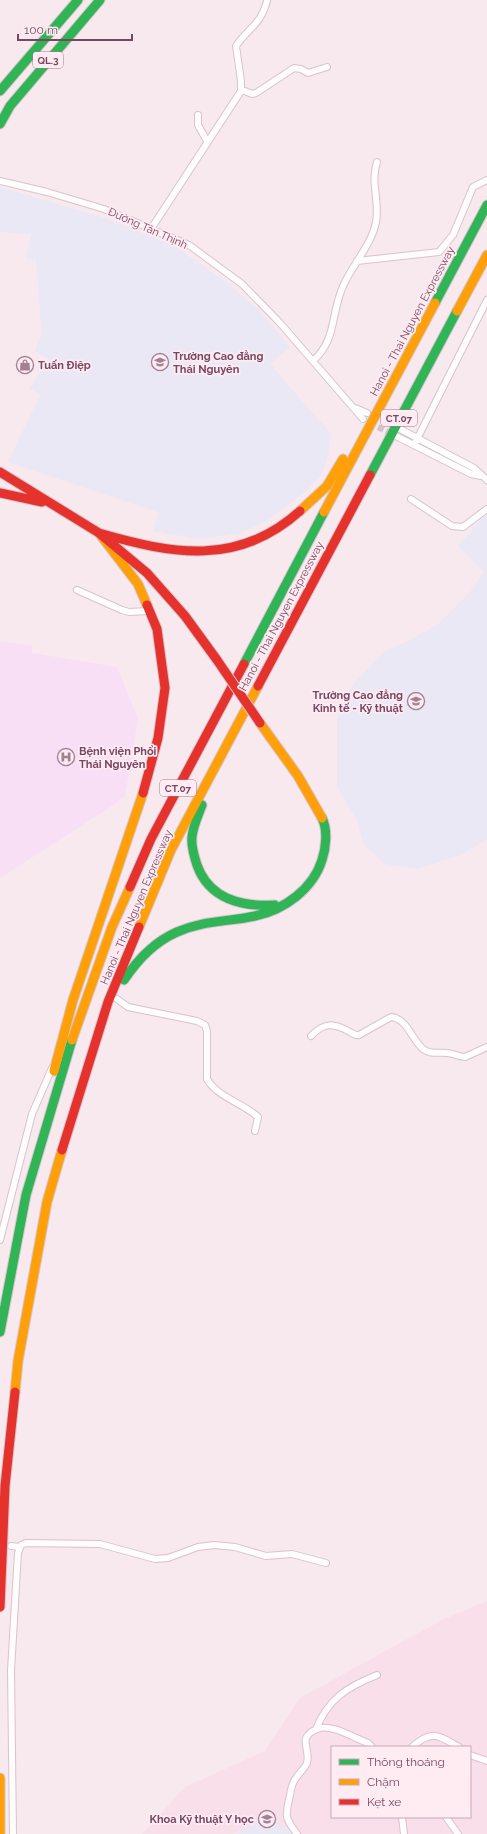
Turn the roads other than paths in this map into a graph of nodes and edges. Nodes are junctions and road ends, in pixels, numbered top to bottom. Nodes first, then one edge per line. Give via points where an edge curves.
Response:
1 (78, 0) edge
2 (100, 0) edge
3 (267, 1) dead end
4 (327, 67) dead end
5 (22, 68) junction
6 (33, 77) junction
7 (0, 91) edge
8 (241, 91) junction
9 (198, 115) dead end
10 (0, 124) edge
11 (207, 141) junction
12 (377, 162) dead end
13 (0, 180) edge
14 (487, 180) edge
15 (487, 205) edge
16 (151, 229) junction
17 (487, 255) edge
18 (357, 261) junction
19 (447, 280) junction
20 (487, 300) edge
21 (313, 361) junction
22 (353, 408) junction
23 (367, 413) tunnel mouth
24 (363, 419) tunnel mouth
25 (400, 429) tunnel mouth
26 (396, 436) tunnel mouth
27 (418, 437) junction
28 (414, 445) junction
29 (0, 474) edge
30 (481, 476) junction
31 (487, 480) edge
32 (3, 493) edge
33 (411, 499) dead end
34 (49, 504) junction
35 (487, 509) edge
36 (98, 533) junction
37 (313, 581) junction
38 (77, 590) dead end
39 (149, 611) junction
40 (288, 903) junction
41 (117, 999) junction
42 (311, 1036) dead end
43 (61, 1047) junction
44 (487, 1047) edge
45 (77, 1100) junction
46 (255, 1131) dead end
47 (26, 1195) junction
48 (0, 1240) edge
49 (0, 1332) edge
50 (11, 1546) dead end
51 (20, 1547) junction
52 (326, 1563) dead end
53 (0, 1607) edge
54 (376, 1675) dead end
55 (316, 1729) junction
56 (371, 1746) edge
57 (413, 1746) edge
58 (457, 1746) edge
59 (471, 1755) edge
60 (487, 1761) edge
61 (0, 1778) edge
62 (402, 1818) edge
63 (447, 1818) edge
64 (0, 1834) edge
65 (13, 1834) edge
66 (297, 1834) edge
67 (404, 1834) edge
68 (458, 1834) edge

1 - 5 highway, QL.3
2 - 6 highway, QL.3
3 - 8 street via 259,22 236,46
4 - 8 street via 308,73 294,68 256,93
5 - 6 highway
5 - 7 highway, QL.3
6 - 10 highway, QL.3 via 10,106
8 - 11 street
9 - 11 street via 198,125
11 - 16 street
12 - 18 street via 373,183 376,223
13 - 16 street, Đường Tân Thịnh via 104,209
14 - 18 street via 473,188 454,235 439,252
15 - 19 highway, Hanoi - Thai Nguyen Expressway / CT.07
16 - 21 street, Đường Tân Thịnh via 189,245 242,284
17 - 37 highway, Hanoi - Thai Nguyen Expressway / CT.07
18 - 21 street via 338,298 326,347
19 - 36 highway via 394,366 327,486 278,529 266,536 233,547 205,552 184,552 140,545
19 - 47 highway, Hanoi - Thai Nguyen Expressway / CT.07 via 151,839 112,927 85,1000
20 - 27 street
21 - 22 street, Đường Tân Thịnh
22 - 23 street, Đường Tân Thịnh
22 - 24 street, Đường Tân Thịnh
25 - 27 street
26 - 28 street
27 - 28 street
27 - 30 street via 474,468
28 - 30 street via 471,474
29 - 34 highway via 12,479
30 - 31 street
32 - 34 highway
33 - 35 street via 452,526 464,527
34 - 36 highway
36 - 39 highway via 138,584
36 - 40 highway, bridge via 147,573 185,616 312,797 324,822 325,848 318,873 304,890
37 - 40 highway via 269,677 205,799 196,820 192,840 195,860 204,879 216,893 231,902 247,906
37 - 45 highway, Hanoi - Thai Nguyen Expressway / CT.07 via 170,850 108,1002
38 - 39 street via 122,610
39 - 43 highway via 157,629 165,688 158,738
40 - 41 highway via 265,914 206,921 179,929 150,948 132,967
41 - 45 highway via 95,1064
41 - 46 street via 128,1007 205,1025 207,1079 215,1089 258,1117
42 - 44 street via 326,1025 339,1027 356,1036 391,1017 398,1019 421,1047 431,1052 465,1057
43 - 47 highway
43 - 48 street via 32,1114
45 - 53 highway, Hanoi - Thai Nguyen Expressway / CT.07 via 47,1202 18,1361 5,1486
47 - 49 highway, Hanoi - Thai Nguyen Expressway / CT.07
50 - 51 street
51 - 52 street via 26,1543 100,1544 155,1559 168,1558 198,1547 214,1545 235,1547 266,1556 292,1554
51 - 65 street via 12,1663
54 - 55 street via 346,1691 332,1702 322,1713
55 - 56 street via 334,1728
55 - 66 street via 305,1738 306,1763 292,1786 286,1810 287,1819
57 - 58 street via 430,1735 436,1735
59 - 60 street
61 - 64 highway
62 - 67 street
63 - 68 street

